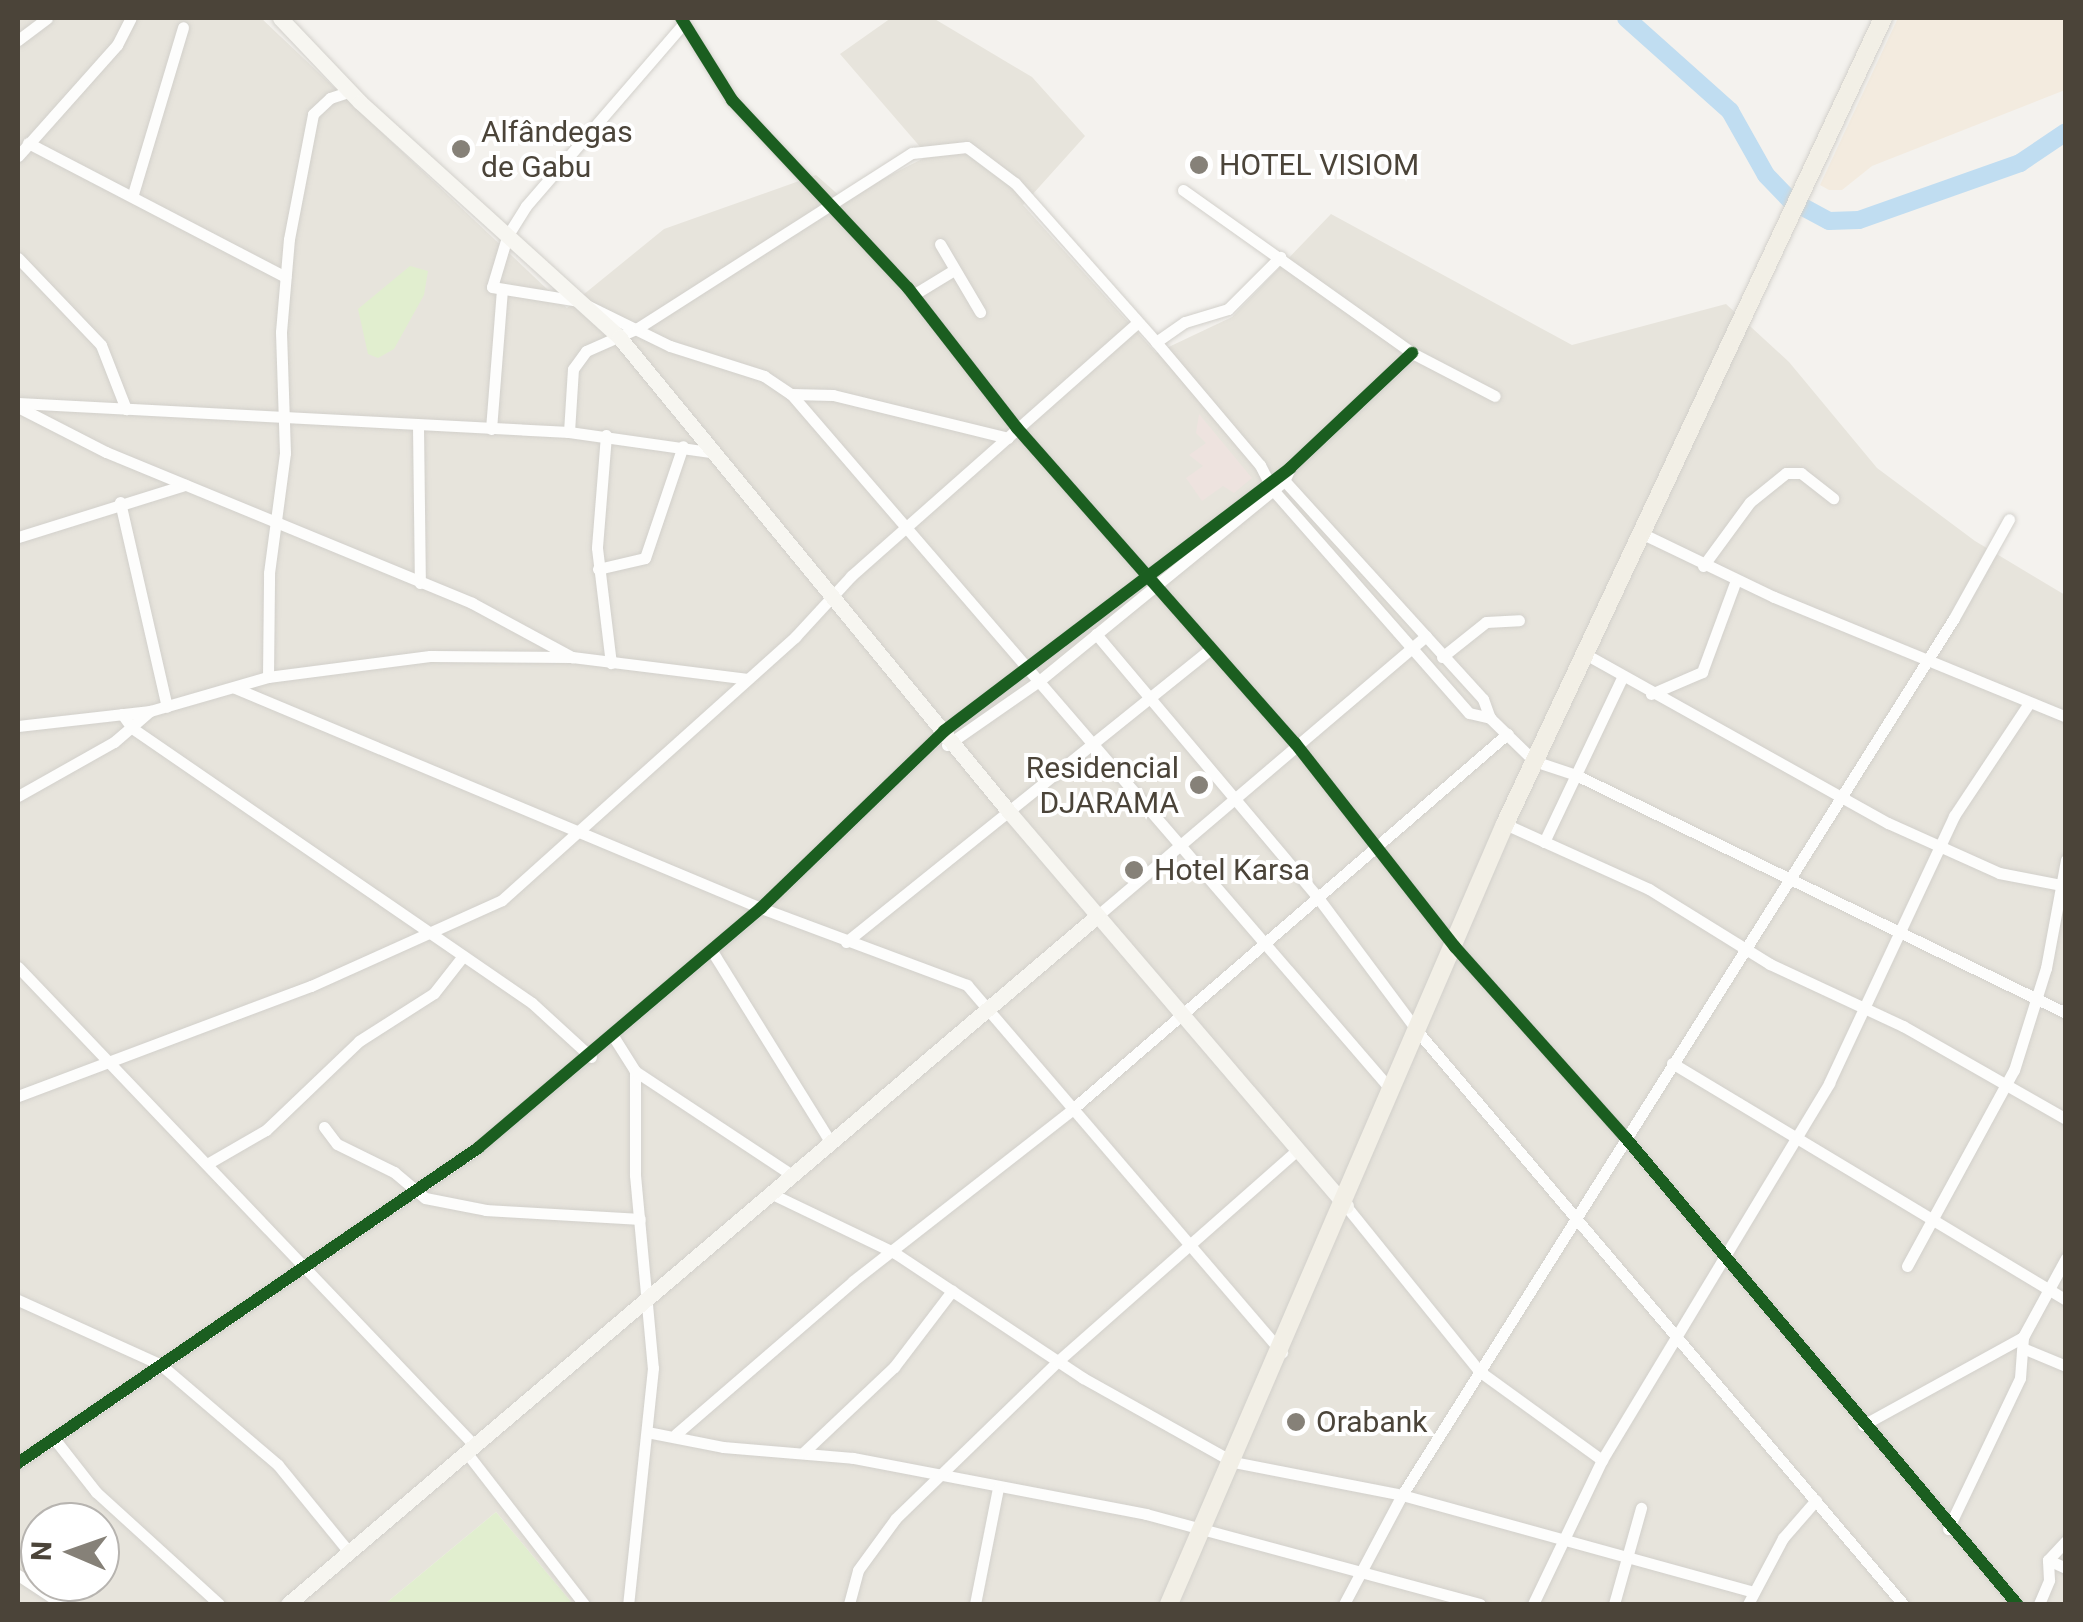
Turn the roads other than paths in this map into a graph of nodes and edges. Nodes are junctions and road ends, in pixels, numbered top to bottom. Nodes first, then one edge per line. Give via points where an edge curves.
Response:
1 (46, 18) edge
2 (130, 18) edge
3 (280, 18) edge
4 (1883, 18) edge
5 (683, 20) edge
6 (183, 26) dead end
7 (18, 40) edge
8 (349, 92) junction
9 (28, 143) junction
10 (18, 156) edge
11 (1183, 190) dead end
12 (133, 194) junction
13 (829, 202) junction
14 (507, 237) junction
15 (940, 244) dead end
16 (1280, 257) junction
17 (18, 258) edge
18 (954, 270) junction
19 (284, 278) junction
20 (502, 289) junction
21 (913, 295) junction
22 (578, 302) junction
23 (980, 312) dead end
24 (1138, 322) junction
25 (638, 328) junction
26 (619, 337) junction
27 (1156, 342) junction
28 (1412, 353) junction
29 (791, 394) junction
30 (1495, 396) dead end
31 (18, 405) edge
32 (126, 410) junction
33 (283, 418) junction
34 (418, 426) junction
35 (1017, 428) junction
36 (490, 429) junction
37 (569, 432) junction
38 (606, 435) junction
39 (1008, 438) junction
40 (683, 446) junction
41 (717, 453) junction
42 (1278, 478) junction
43 (188, 484) junction
44 (1833, 498) dead end
45 (120, 502) junction
46 (275, 518) junction
47 (2009, 518) dead end
48 (909, 526) junction
49 (1643, 534) junction
50 (18, 537) edge
51 (1703, 566) junction
52 (598, 569) junction
53 (1146, 575) junction
54 (1736, 580) junction
55 (420, 583) junction
56 (1156, 586) junction
57 (834, 598) junction
58 (1519, 620) dead end
59 (1096, 634) junction
60 (1426, 636) junction
61 (1410, 648) junction
62 (1210, 649) junction
63 (1587, 655) junction
64 (572, 657) junction
65 (1442, 657) junction
66 (1926, 659) junction
67 (611, 663) junction
68 (1027, 670) junction
69 (268, 677) junction
70 (748, 678) junction
71 (1622, 678) junction
72 (1039, 681) junction
73 (235, 688) junction
74 (1651, 694) junction
75 (1146, 698) junction
76 (2029, 703) junction
77 (167, 707) junction
78 (150, 711) junction
79 (122, 714) junction
80 (2066, 717) edge
81 (1490, 718) junction
82 (18, 726) edge
83 (132, 728) junction
84 (1507, 734) junction
85 (949, 737) junction
86 (1090, 739) junction
87 (1295, 743) junction
88 (1534, 761) junction
89 (1576, 776) junction
90 (18, 796) edge
91 (1840, 796) junction
92 (1229, 798) junction
93 (1010, 813) junction
94 (1505, 824) junction
95 (578, 829) junction
96 (1544, 842) junction
97 (1178, 844) junction
98 (1940, 845) junction
99 (1382, 846) junction
100 (2066, 860) edge
101 (1787, 880) junction
102 (2063, 885) edge
103 (1319, 899) junction
104 (761, 908) junction
105 (1097, 916) junction
106 (429, 932) junction
107 (1899, 934) junction
108 (846, 942) junction
109 (1263, 945) junction
110 (1454, 946) junction
111 (712, 951) junction
112 (1746, 951) junction
113 (463, 956) junction
114 (18, 967) edge
115 (2037, 1000) junction
116 (1868, 1010) junction
117 (988, 1012) junction
118 (2066, 1013) edge
119 (1180, 1014) junction
120 (1418, 1032) junction
121 (613, 1036) junction
122 (591, 1057) junction
123 (114, 1061) junction
124 (1672, 1063) junction
125 (635, 1071) junction
126 (2006, 1085) junction
127 (1392, 1091) junction
128 (18, 1096) edge
129 (1069, 1112) junction
130 (2066, 1118) edge
131 (324, 1127) dead end
132 (1625, 1137) junction
133 (1792, 1140) junction
134 (831, 1143) junction
135 (1296, 1152) junction
136 (207, 1164) junction
137 (792, 1175) junction
138 (417, 1192) junction
139 (770, 1194) junction
140 (1346, 1206) junction
141 (1577, 1217) junction
142 (640, 1220) junction
143 (1933, 1224) junction
144 (1188, 1248) junction
145 (895, 1253) junction
146 (1724, 1256) junction
147 (2066, 1258) edge
148 (1907, 1266) dead end
149 (306, 1268) junction
150 (952, 1291) junction
151 (2045, 1292) junction
152 (651, 1294) junction
153 (18, 1300) edge
154 (2066, 1300) edge
155 (1674, 1338) junction
156 (2024, 1343) junction
157 (1282, 1353) junction
158 (1058, 1361) junction
159 (161, 1366) junction
160 (2066, 1366) edge
161 (1479, 1371) junction
162 (1863, 1426) junction
163 (647, 1432) junction
164 (676, 1434) junction
165 (56, 1441) junction
166 (470, 1449) junction
167 (804, 1452) junction
168 (1602, 1460) junction
169 (1233, 1462) junction
170 (18, 1463) edge
171 (939, 1476) junction
172 (998, 1488) junction
173 (1402, 1495) junction
174 (1816, 1500) junction
175 (1641, 1508) dead end
176 (1203, 1528) junction
177 (1948, 1529) junction
178 (1564, 1540) junction
179 (2066, 1541) edge
180 (349, 1552) junction
181 (1626, 1556) junction
182 (2048, 1560) junction
183 (2066, 1568) edge
184 (1361, 1573) junction
185 (18, 1575) edge
186 (1751, 1598) edge
187 (62, 1604) edge
188 (219, 1604) edge
189 (288, 1604) edge
190 (584, 1604) edge
191 (628, 1604) edge
192 (849, 1604) edge
193 (974, 1604) edge
194 (1169, 1604) edge
195 (1344, 1604) edge
196 (1480, 1604) edge
197 (1534, 1604) edge
198 (1614, 1604) edge
199 (1903, 1604) edge
200 (2016, 1604) edge
201 (2039, 1604) edge

1 - 7 street
2 - 9 street via 117,45
3 - 8 main road
4 - 49 main road
5 - 13 street via 732,100
5 - 14 street
6 - 12 street
8 - 14 main road
8 - 19 street via 330,98 314,114
9 - 10 street
9 - 12 street
11 - 16 street
12 - 19 street
13 - 21 street
13 - 24 street via 912,153 967,146 1014,183
13 - 25 street
14 - 20 street via 492,288
14 - 22 main road
15 - 18 street
16 - 27 street via 1228,310 1185,322
16 - 28 street
17 - 32 street via 101,345
18 - 21 street
18 - 23 street
19 - 33 street
20 - 22 street
20 - 36 street
21 - 35 street
22 - 25 street
22 - 26 main road
24 - 27 street
24 - 35 street
25 - 26 street
25 - 29 street via 670,346 764,376
26 - 37 street via 578,360
26 - 41 main road
27 - 42 street
28 - 30 street
28 - 42 street
29 - 39 street via 833,394
29 - 48 street
31 - 32 street
31 - 43 street
32 - 33 street
33 - 34 street
33 - 46 street
34 - 36 street
34 - 55 street
35 - 39 street
35 - 53 street
36 - 37 street
37 - 38 street
38 - 40 street
38 - 52 street
39 - 48 street
40 - 41 street
40 - 52 street via 645,558
41 - 57 main road
42 - 53 street
42 - 56 street
42 - 60 street
42 - 61 street
43 - 45 street
43 - 46 street
44 - 51 street via 1801,473 1786,472 1750,502
45 - 50 street
45 - 77 street
46 - 55 street
46 - 69 street
47 - 66 street
48 - 57 street
48 - 68 street
49 - 51 street
49 - 63 main road
51 - 54 street
52 - 67 street
53 - 56 street
53 - 68 street
54 - 66 street
54 - 74 street via 1702,672
55 - 64 street via 502,617
56 - 59 street
56 - 62 street
57 - 70 street
57 - 85 main road
58 - 65 street via 1474,628
59 - 72 street
59 - 75 street
60 - 61 street
60 - 65 street
61 - 81 street via 1469,713
61 - 87 street
62 - 75 street
62 - 87 street
63 - 71 street
63 - 88 main road
64 - 67 street
64 - 69 street via 430,656
65 - 81 street via 1484,699
66 - 76 street
66 - 91 street
67 - 70 street
68 - 72 street
68 - 85 street
69 - 73 street
70 - 95 street
71 - 74 street
71 - 89 street
72 - 85 street
72 - 86 street
73 - 77 street
73 - 95 street
74 - 91 street
75 - 86 street
75 - 92 street
76 - 80 street
76 - 98 street
77 - 78 street
78 - 79 street
78 - 83 street
79 - 82 street
79 - 83 street
81 - 84 street
83 - 90 street
83 - 106 street
84 - 88 street
84 - 99 street
85 - 93 main road
85 - 104 street
86 - 93 street
86 - 97 street
87 - 92 street
87 - 99 street
88 - 89 street
88 - 94 main road
89 - 96 street
89 - 101 street
91 - 98 street
91 - 101 street
92 - 97 street
92 - 103 street
93 - 105 main road
93 - 108 street
94 - 96 street
94 - 110 main road
95 - 104 street
95 - 106 street via 502,900
96 - 112 street via 1649,889
97 - 105 street
97 - 109 street
98 - 102 street via 1999,873
98 - 107 street
99 - 103 street
99 - 110 street
100 - 102 street
101 - 107 street
101 - 112 street
102 - 115 street
103 - 109 street
103 - 120 street
104 - 108 street
104 - 111 street
105 - 117 main road
105 - 119 main road
106 - 113 street
106 - 123 street
107 - 115 street
107 - 116 street
108 - 117 street via 953,976
109 - 119 street
109 - 127 street
110 - 120 main road
110 - 132 street
111 - 121 street
111 - 134 street
112 - 116 street
112 - 124 street
113 - 122 street via 548,1014
113 - 136 street via 434,993 368,1033 266,1130
114 - 123 street
115 - 118 street
115 - 126 street
116 - 126 street
116 - 133 street
117 - 129 street
117 - 134 main road
119 - 129 street
119 - 135 main road
120 - 127 main road
120 - 141 street
121 - 122 street
121 - 125 street
122 - 138 street
123 - 128 street
123 - 136 street
124 - 132 street
124 - 133 street
125 - 137 street
125 - 142 street
126 - 130 street
126 - 143 street
127 - 140 main road
129 - 144 street
129 - 145 street
131 - 138 street via 336,1144 394,1172
132 - 141 street
132 - 146 street
133 - 143 street
133 - 146 street
134 - 137 main road
135 - 140 main road
135 - 144 street
136 - 149 street
137 - 139 main road
138 - 142 street via 449,1205
138 - 149 street
139 - 145 street
139 - 152 main road
140 - 157 main road
140 - 161 street
141 - 155 street
141 - 161 street
142 - 152 street
143 - 148 street
143 - 151 street
144 - 157 street
144 - 158 street
145 - 150 street
145 - 164 street
146 - 155 street
146 - 162 street
147 - 151 street
149 - 159 street
149 - 166 street
150 - 158 street
150 - 167 street via 894,1368
151 - 154 street
151 - 156 street
152 - 163 street
152 - 166 main road
153 - 159 street
155 - 168 street
155 - 174 street
156 - 160 street
156 - 162 street
156 - 177 street via 2008,1407
157 - 169 main road
158 - 169 street
158 - 171 street
159 - 165 street
159 - 180 street via 278,1465
161 - 168 street
161 - 173 street
162 - 177 street
163 - 164 street
163 - 191 street via 635,1492
164 - 167 street via 723,1447
165 - 170 street
165 - 188 street via 96,1492
166 - 180 main road
166 - 190 street
167 - 171 street
168 - 178 street
169 - 173 street
169 - 176 main road
171 - 172 street
171 - 192 street via 872,1546
172 - 176 street
172 - 193 street
173 - 178 street
173 - 184 street
174 - 186 street via 1783,1538
174 - 199 street
175 - 181 street
176 - 184 street
176 - 194 main road
177 - 200 street
178 - 181 street
178 - 197 street
179 - 182 street
180 - 189 main road
181 - 186 street
181 - 198 street
182 - 183 street
182 - 201 street
184 - 195 street
184 - 196 street
185 - 187 street

